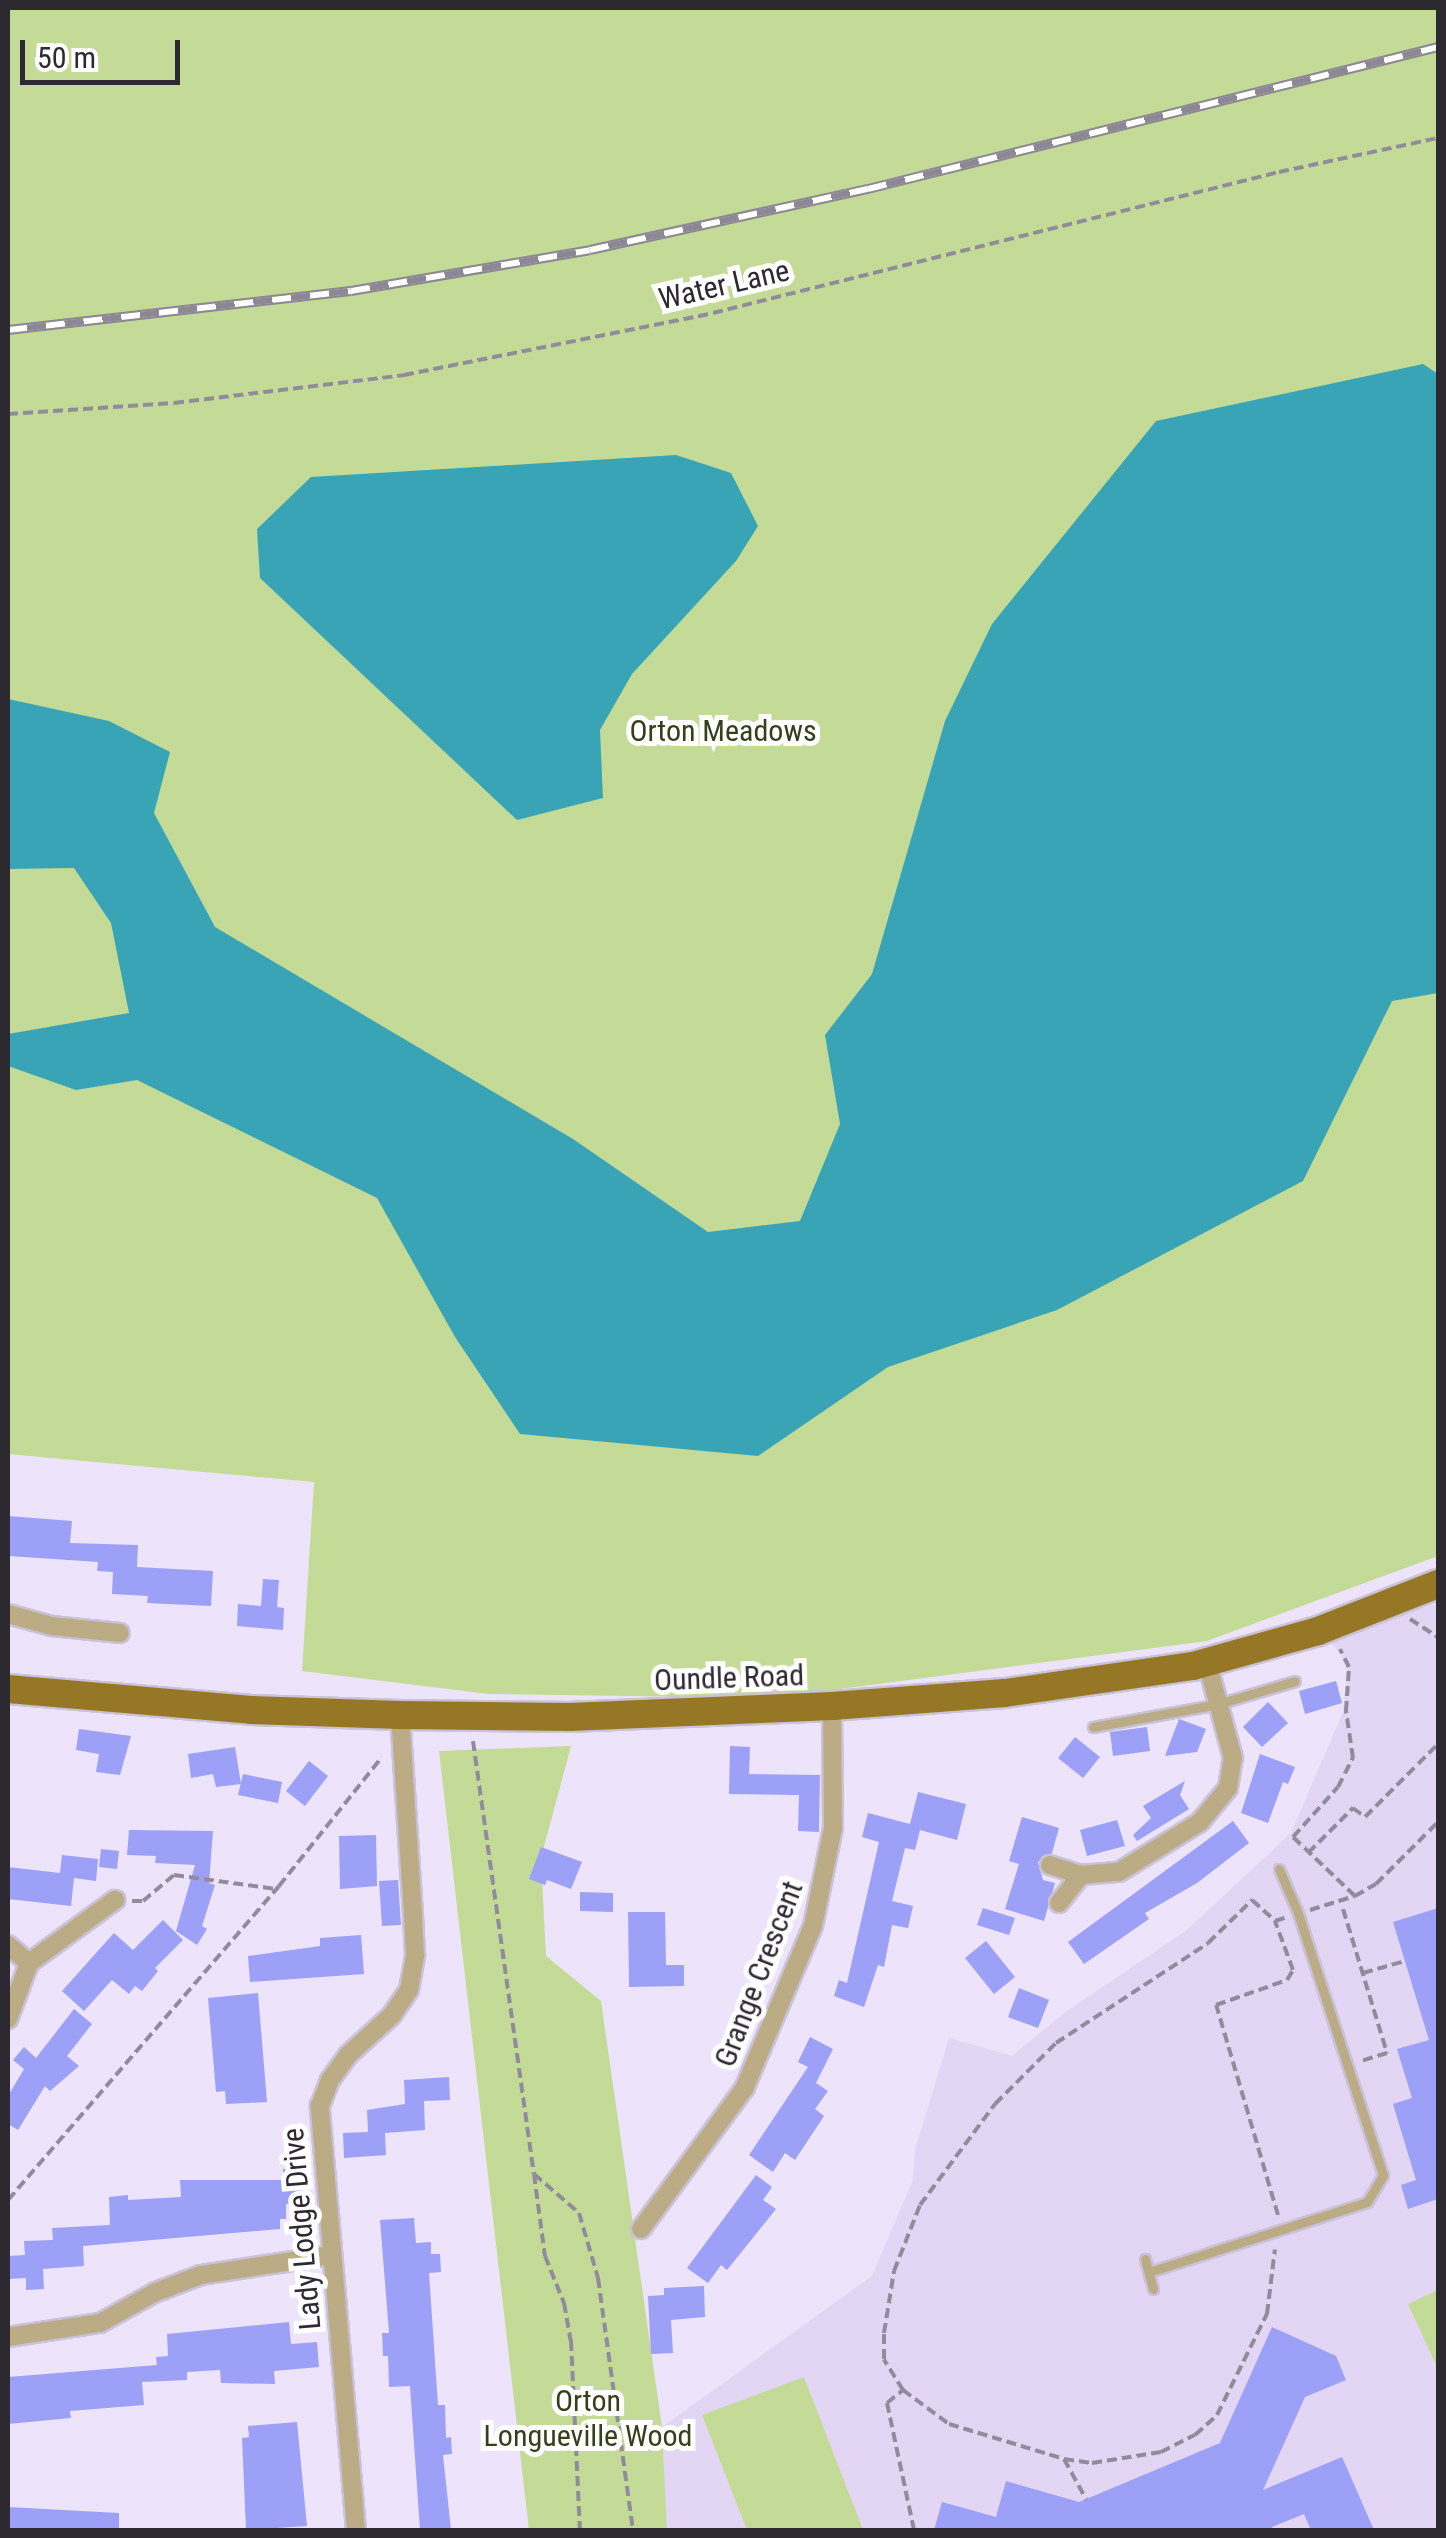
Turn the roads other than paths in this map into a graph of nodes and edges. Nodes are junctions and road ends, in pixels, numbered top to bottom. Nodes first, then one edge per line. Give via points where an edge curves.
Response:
1 (1438, 1584) edge
2 (8, 1614) edge
3 (120, 1633) dead end
4 (1207, 1662) junction
5 (1295, 1681) dead end
6 (8, 1689) edge
7 (1218, 1704) junction
8 (832, 1706) junction
9 (400, 1725) junction
10 (1092, 1727) dead end
11 (1050, 1865) dead end
12 (1278, 1868) dead end
13 (1081, 1875) junction
14 (115, 1900) road end
15 (1060, 1902) dead end
16 (8, 1945) edge
17 (29, 1964) junction
18 (8, 2019) edge
19 (641, 2229) dead end
20 (331, 2255) junction
21 (1145, 2259) dead end
22 (1148, 2272) junction
23 (1153, 2289) dead end
24 (8, 2337) edge
25 (356, 2530) edge

1 - 4 main road, Oundle Road via 1318,1631
2 - 3 street
4 - 7 street
4 - 8 main road, Oundle Road via 1005,1693
5 - 7 lane
6 - 9 main road, Oundle Road
7 - 10 lane
7 - 13 street via 1234,1758 1228,1788 1200,1822 1119,1872
8 - 9 main road, Oundle Road via 469,1716
8 - 19 street, Grange Crescent via 833,1828 813,1926 744,2089
9 - 20 street, Lady Lodge Drive via 414,1955 408,1990 392,2016 348,2056 320,2106
11 - 13 street
12 - 22 lane via 1383,2176 1367,2202
13 - 15 street
14 - 17 street
16 - 17 street
17 - 18 street
20 - 24 street via 201,2275 100,2323
20 - 25 street, Lady Lodge Drive
21 - 22 lane
22 - 23 lane

